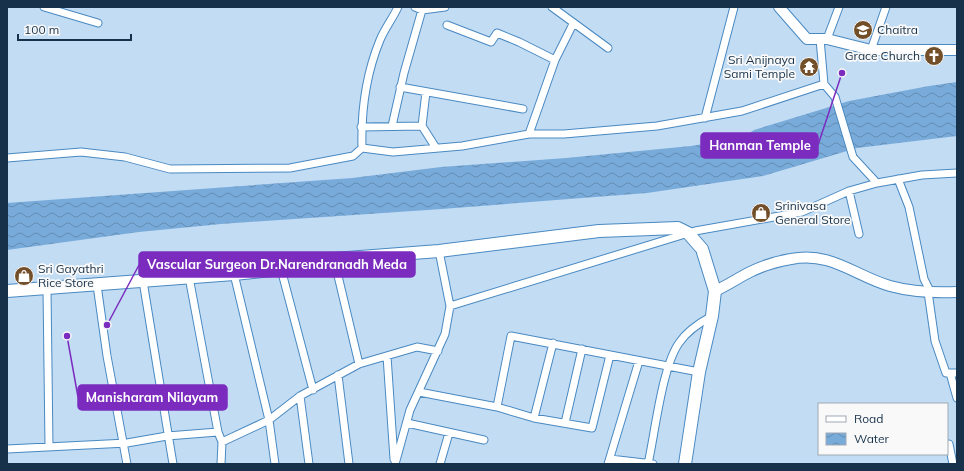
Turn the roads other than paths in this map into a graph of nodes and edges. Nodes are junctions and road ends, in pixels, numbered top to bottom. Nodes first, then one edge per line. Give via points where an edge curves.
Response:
1 (44, 7) edge
2 (414, 7) edge
3 (444, 7) edge
4 (552, 7) edge
5 (734, 7) edge
6 (839, 7) edge
7 (886, 7) edge
8 (395, 8) edge
9 (781, 8) edge
10 (422, 10) junction
11 (98, 22) dead end
12 (573, 24) junction
13 (446, 25) dead end
14 (824, 39) junction
15 (608, 48) dead end
16 (871, 50) junction
17 (957, 50) edge
18 (554, 60) junction
19 (824, 84) junction
20 (400, 87) junction
21 (426, 92) junction
22 (523, 109) dead end
23 (705, 118) junction
24 (392, 126) junction
25 (422, 126) junction
26 (361, 127) junction
27 (529, 134) junction
28 (362, 148) junction
29 (436, 148) junction
30 (7, 158) edge
31 (957, 173) edge
32 (898, 179) junction
33 (877, 183) junction
34 (849, 192) junction
35 (688, 233) junction
36 (859, 234) dead end
37 (439, 251) junction
38 (334, 258) junction
39 (281, 269) junction
40 (234, 274) junction
41 (189, 277) junction
42 (143, 282) junction
43 (97, 284) junction
44 (47, 289) junction
45 (715, 290) junction
46 (7, 291) edge
47 (957, 292) edge
48 (930, 293) junction
49 (450, 306) junction
50 (712, 316) junction
51 (553, 343) junction
52 (582, 349) junction
53 (438, 350) junction
54 (610, 355) junction
55 (387, 356) junction
56 (639, 361) junction
57 (359, 364) junction
58 (668, 366) junction
59 (699, 372) junction
60 (953, 373) edge
61 (338, 375) junction
62 (312, 390) junction
63 (419, 392) junction
64 (300, 396) junction
65 (957, 398) edge
66 (497, 407) junction
67 (534, 418) junction
68 (268, 420) junction
69 (407, 423) junction
70 (565, 423) junction
71 (218, 432) junction
72 (449, 433) junction
73 (167, 436) junction
74 (484, 440) dead end
75 (222, 442) junction
76 (122, 443) junction
77 (949, 444) dead end
78 (49, 447) junction
79 (7, 449) edge
80 (954, 452) edge
81 (609, 461) edge
82 (127, 464) edge
83 (173, 464) edge
84 (221, 464) edge
85 (274, 464) edge
86 (309, 464) edge
87 (349, 464) edge
88 (395, 464) edge
89 (440, 464) edge
90 (650, 464) edge
91 (685, 464) edge
92 (952, 464) edge

1 - 11 street
2 - 10 street
3 - 10 street
4 - 12 street
5 - 23 street
6 - 14 street
7 - 16 street
8 - 26 street via 380,40 369,75
9 - 14 street via 807,39
10 - 20 street
12 - 15 street
12 - 18 street
13 - 18 street via 491,42 497,33
14 - 16 street
14 - 19 street
16 - 17 street
18 - 27 street
19 - 23 street via 742,111
19 - 33 street via 834,97 853,157
20 - 21 street
20 - 24 street
21 - 22 street
21 - 25 street
23 - 27 street via 657,126 564,134
24 - 25 street
24 - 26 street
25 - 29 street
26 - 28 street
27 - 29 street
28 - 29 street via 393,152
28 - 30 street via 353,156 290,168 170,169 125,157 81,152
31 - 32 street
32 - 33 street
32 - 48 street via 909,207 924,279
33 - 34 street
34 - 35 street via 802,212
34 - 36 street
35 - 37 main road via 678,228 599,231
35 - 45 main road via 702,249
35 - 49 street
37 - 38 main road
37 - 49 street
38 - 39 main road
38 - 57 street
39 - 40 main road
39 - 62 street
40 - 41 main road
40 - 68 street
41 - 42 main road
41 - 71 street
42 - 43 main road
42 - 73 street
43 - 44 main road
43 - 76 street
44 - 46 main road
44 - 78 street
45 - 48 street via 728,286 751,271 792,259 817,258 835,262 890,286
45 - 50 main road
47 - 48 street
48 - 60 street via 935,341 946,373
49 - 53 street
50 - 58 street via 695,325 679,343
50 - 59 main road
51 - 52 street
51 - 66 street via 511,336
51 - 67 street
52 - 54 street
52 - 70 street
53 - 55 street via 417,348
53 - 63 street
54 - 56 street
54 - 70 street via 592,428
55 - 57 street
55 - 88 street
56 - 58 street
56 - 81 street
57 - 61 street
58 - 59 street
58 - 90 street
59 - 91 main road
60 - 65 street
61 - 62 street
61 - 87 street
62 - 64 street
63 - 66 street
63 - 69 street
64 - 68 street
64 - 86 street
66 - 67 street
67 - 70 street
68 - 75 street
68 - 85 street
69 - 72 street
69 - 88 street
71 - 73 street
71 - 75 street
72 - 74 street
72 - 89 street
73 - 76 street
73 - 83 street
75 - 84 street
76 - 78 street
76 - 82 street
77 - 80 street
78 - 79 street
80 - 92 street
81 - 90 street

